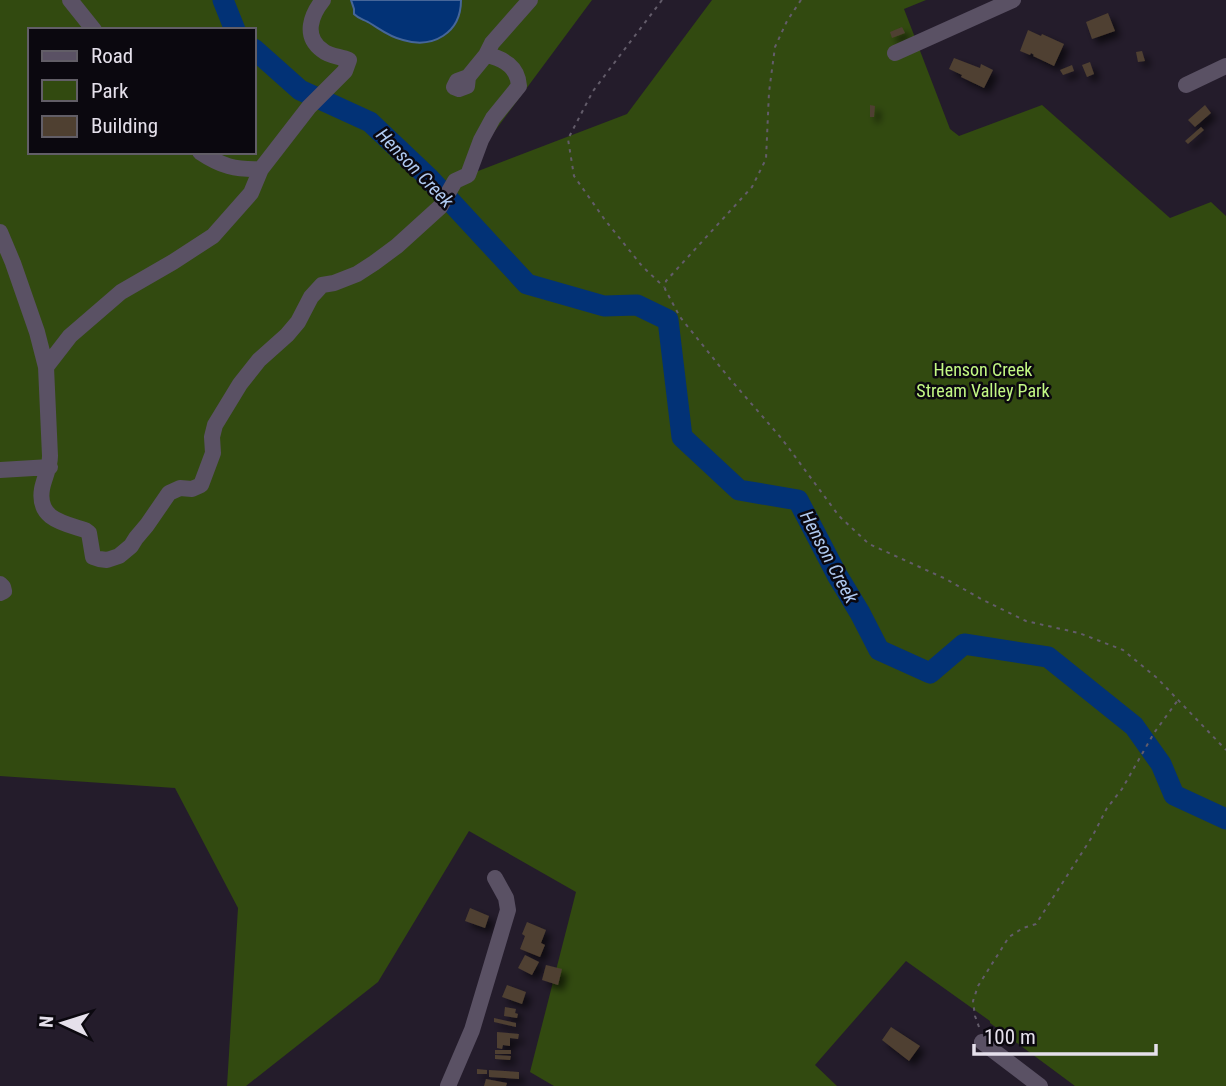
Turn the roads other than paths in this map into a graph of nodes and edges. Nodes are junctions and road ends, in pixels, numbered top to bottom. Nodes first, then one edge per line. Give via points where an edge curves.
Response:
1 (71, 0) edge
2 (323, 0) edge
3 (530, 0) edge
4 (1013, 0) edge
5 (92, 28) edge
6 (895, 53) dead end
7 (486, 55) junction
8 (1226, 66) edge
9 (468, 77) dead end
10 (1186, 86) dead end
11 (203, 154) edge
12 (261, 169) junction
13 (0, 232) edge
14 (46, 367) junction
15 (50, 467) junction
16 (0, 470) edge
17 (0, 584) edge
18 (0, 593) edge
19 (495, 878) dead end
20 (982, 1042) road end
21 (448, 1086) edge
22 (1040, 1086) edge

1 - 5 street
2 - 12 street via 315,10 310,33 322,51 349,60 345,72 299,119
3 - 7 street
4 - 6 street
7 - 9 street
7 - 15 street via 507,62 517,74 519,86 488,127 468,175 456,181 440,207 397,246 357,274 322,285 311,297 298,322 259,360 215,425 213,453 201,485 169,493 131,547 119,556 99,559 93,557 89,533 58,522 44,508 42,488
8 - 10 street
11 - 12 street via 230,167
12 - 14 street via 251,193 213,236 121,292 70,337
13 - 14 street
14 - 15 street
15 - 16 street
17 - 18 street via 4,591
19 - 21 street via 508,910 472,1030
20 - 22 street

